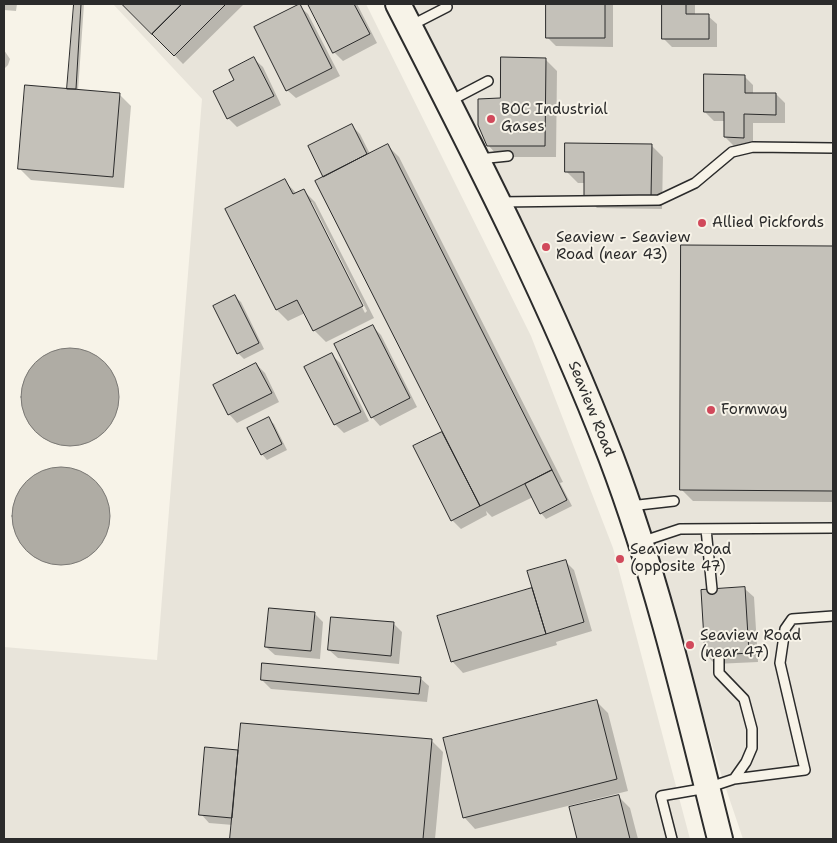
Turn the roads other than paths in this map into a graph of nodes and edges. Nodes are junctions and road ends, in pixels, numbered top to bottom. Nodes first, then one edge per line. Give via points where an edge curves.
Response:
1 (398, 4) edge
2 (447, 7) dead end
3 (410, 26) junction
4 (488, 81) dead end
5 (448, 102) junction
6 (833, 148) edge
7 (508, 156) dead end
8 (476, 159) junction
9 (497, 202) junction
10 (674, 501) dead end
11 (628, 506) junction
12 (833, 528) edge
13 (706, 529) junction
14 (641, 542) junction
15 (712, 589) dead end
16 (833, 616) edge
17 (718, 655) dead end
18 (734, 779) junction
19 (707, 788) junction
20 (672, 839) edge
21 (720, 839) edge

1 - 3 main road, Seaview Road
2 - 3 lane
3 - 5 main road, Seaview Road
4 - 5 lane
5 - 8 main road, Seaview Road
6 - 9 lane via 754,147 732,152 695,182 659,200
7 - 8 lane
8 - 9 main road, Seaview Road
9 - 11 main road, Seaview Road via 559,330
10 - 11 lane
11 - 14 main road, Seaview Road
12 - 13 lane
13 - 14 lane via 680,529
13 - 15 lane
14 - 19 main road, Seaview Road
16 - 18 lane via 792,619 785,629 780,663 805,770
17 - 18 lane via 719,673 744,699 752,729 752,748
18 - 19 lane
19 - 20 lane via 661,796
19 - 21 main road, Seaview Road

